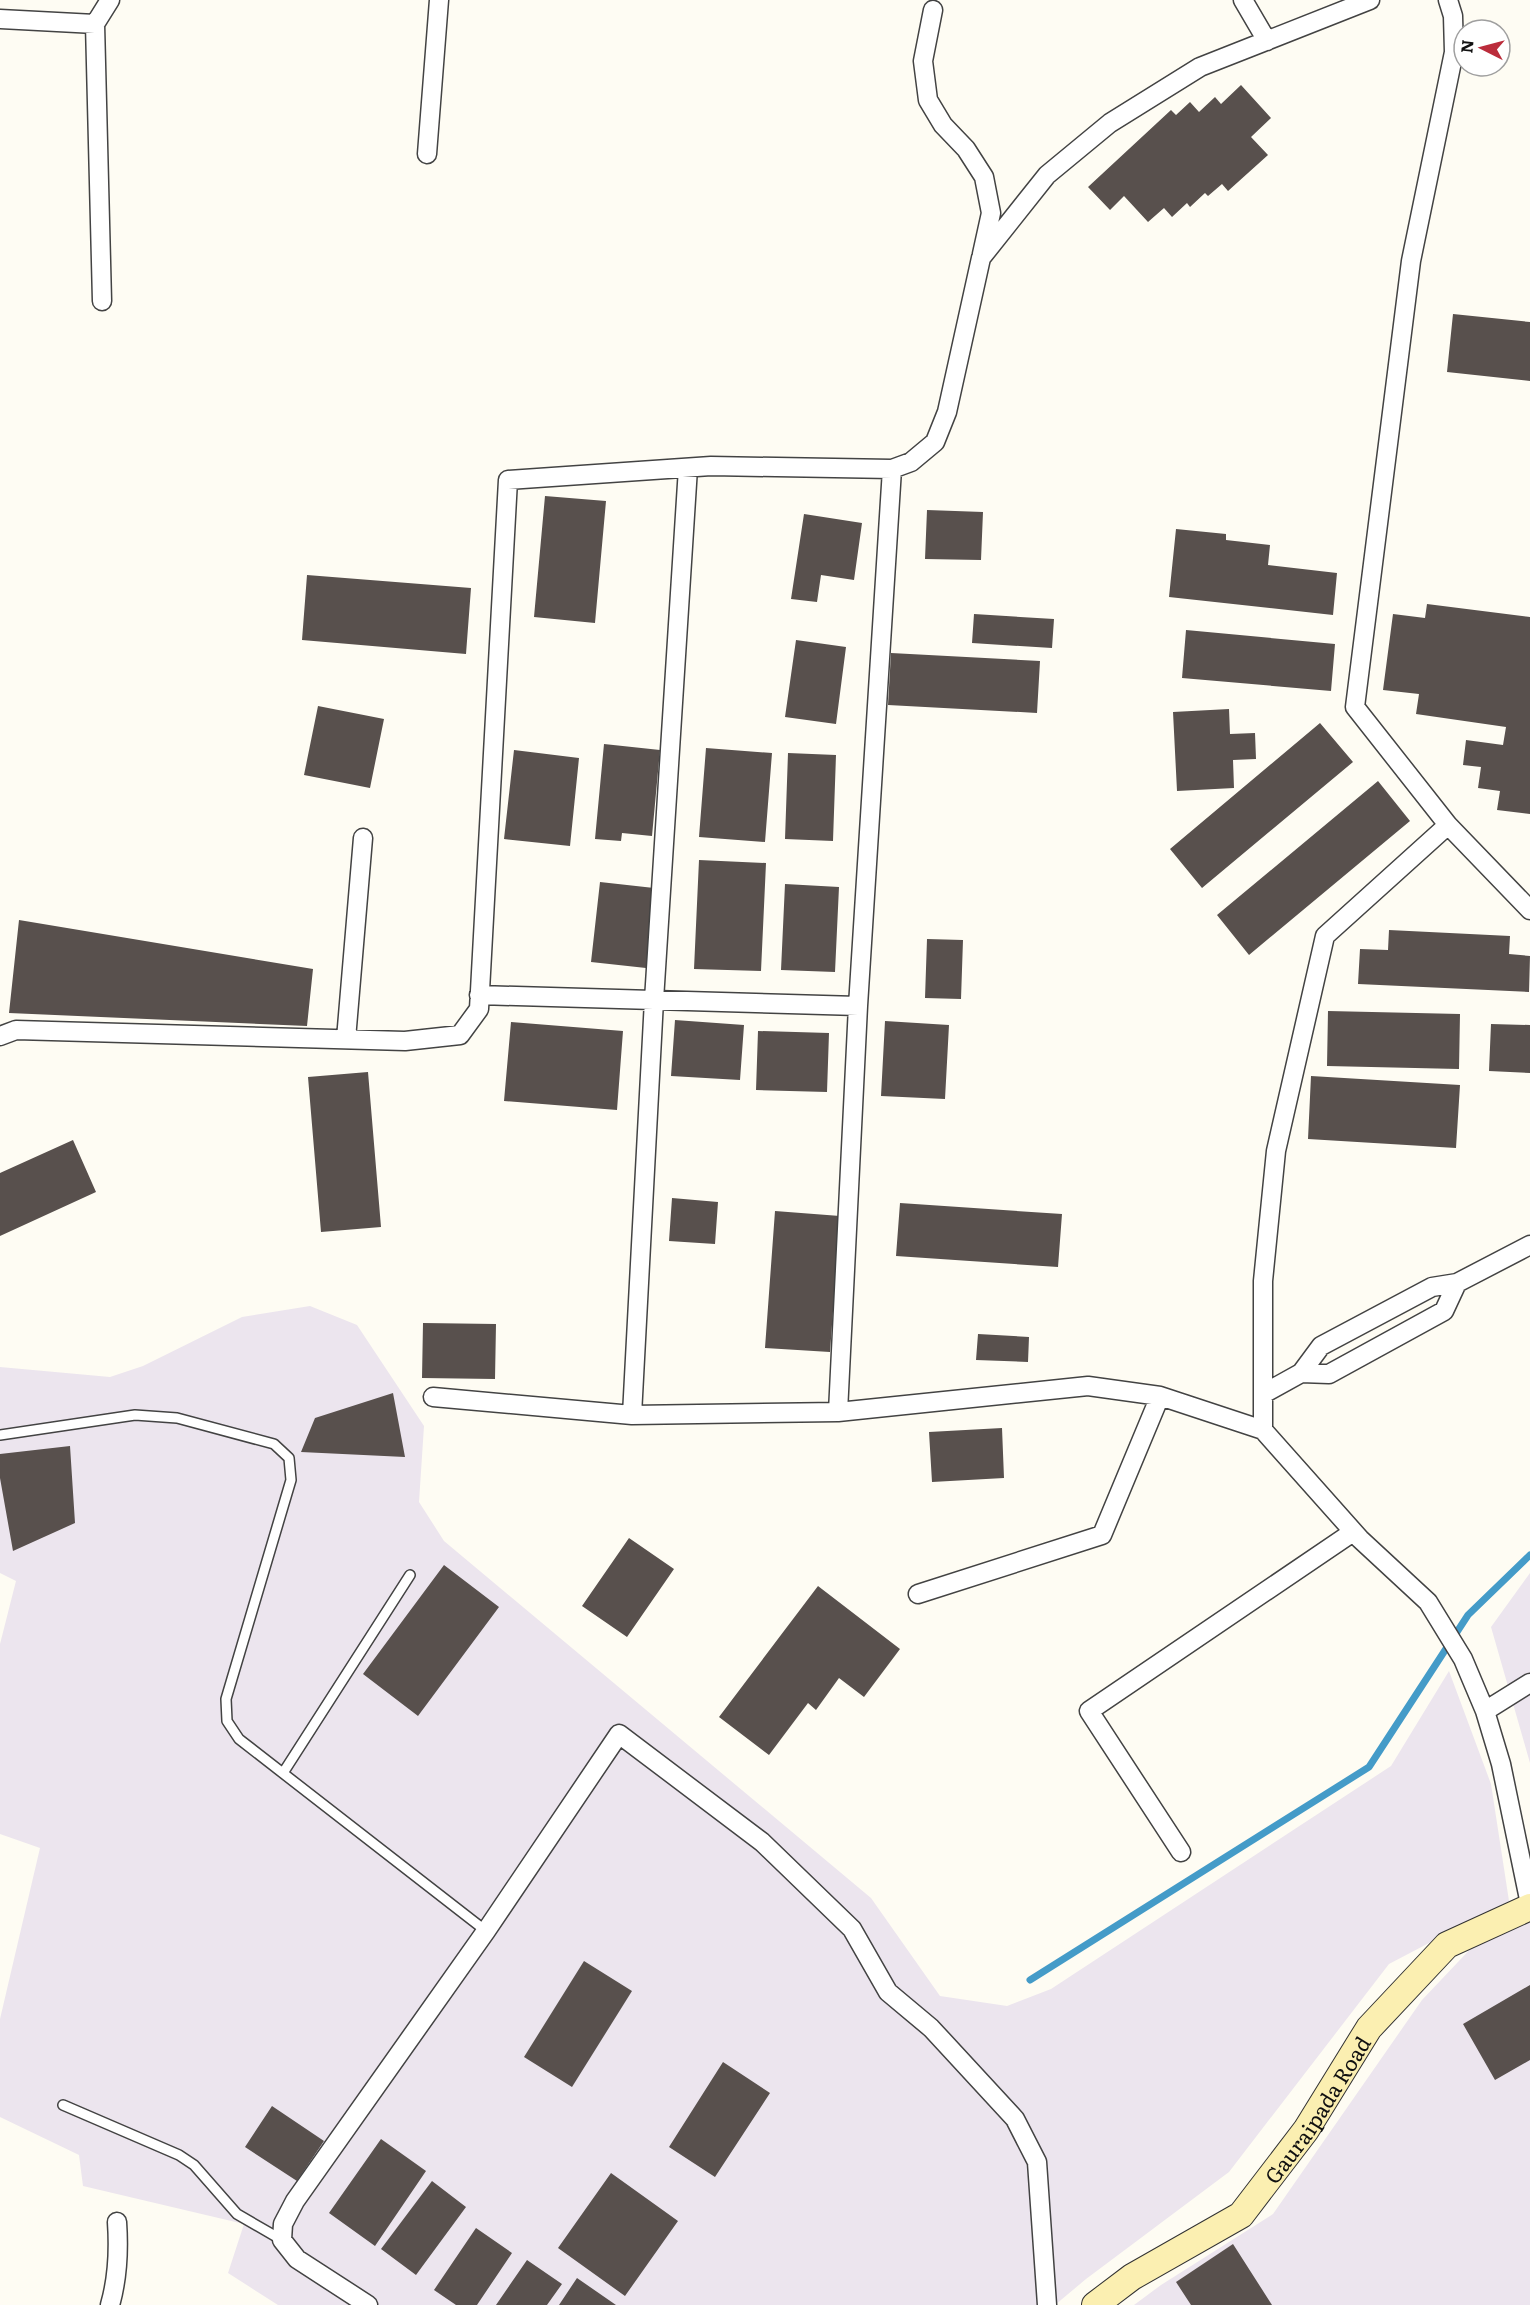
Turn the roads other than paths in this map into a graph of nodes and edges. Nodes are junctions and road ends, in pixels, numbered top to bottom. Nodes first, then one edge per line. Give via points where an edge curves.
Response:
1 (110, 0) edge
2 (439, 0) edge
3 (1244, 0) edge
4 (1370, 0) edge
5 (1448, 0) edge
6 (933, 10) dead end
7 (0, 20) edge
8 (95, 24) junction
9 (1267, 41) junction
10 (427, 154) dead end
11 (981, 258) junction
12 (102, 301) dead end
13 (688, 468) junction
14 (892, 469) junction
15 (1448, 825) junction
16 (363, 838) dead end
17 (1530, 910) edge
18 (479, 995) junction
19 (654, 1000) junction
20 (858, 1006) junction
21 (0, 1036) edge
22 (346, 1039) junction
23 (1530, 1245) edge
24 (1458, 1283) junction
25 (1301, 1373) junction
26 (1263, 1394) junction
27 (1161, 1396) junction
28 (433, 1397) dead end
29 (837, 1412) junction
30 (632, 1415) junction
31 (1263, 1430) junction
32 (0, 1435) edge
33 (1353, 1532) junction
34 (411, 1575) dead end
35 (918, 1594) dead end
36 (1530, 1683) edge
37 (1485, 1711) junction
38 (283, 1773) junction
39 (1181, 1852) dead end
40 (1530, 1905) edge
41 (486, 1931) junction
42 (63, 2105) dead end
43 (117, 2222) dead end
44 (282, 2240) junction
45 (110, 2305) edge
46 (368, 2305) edge
47 (1047, 2305) edge
48 (1095, 2305) edge

1 - 8 street
2 - 10 street
3 - 9 street
4 - 9 street
5 - 15 street via 1453,16 1454,52 1411,261 1355,707
6 - 11 street via 923,61 928,100 984,177 991,213
7 - 8 street
8 - 12 street
9 - 11 street via 1200,67 1110,123 1047,175
11 - 14 street via 946,412 935,442 911,462
13 - 14 street
13 - 18 street via 508,480
13 - 19 street
14 - 20 street
15 - 17 street
15 - 26 street via 1325,936 1276,1151 1263,1281
16 - 22 street
18 - 19 street
18 - 22 street via 479,1009 460,1035 405,1041
19 - 20 street
19 - 30 street
20 - 29 street
21 - 22 street via 16,1030
23 - 24 street
24 - 25 street via 1432,1287 1321,1346
24 - 25 street via 1444,1311 1329,1374
25 - 26 street
26 - 31 street
27 - 29 street via 1088,1386
27 - 31 street
27 - 35 street via 1102,1535
28 - 30 street
29 - 30 street
31 - 33 street
32 - 38 lane via 135,1415 177,1418 274,1444 289,1458 291,1480 226,1699 227,1721 239,1739
33 - 37 street via 1428,1602 1463,1659
33 - 39 street via 1089,1711
34 - 38 lane
36 - 37 street
37 - 40 street via 1501,1764
38 - 41 lane
40 - 48 street, Gauraipada Road via 1447,1945 1369,2028 1306,2130 1241,2215 1132,2277
41 - 44 street via 295,2201 283,2224
41 - 47 street via 619,1734 762,1842 852,1929 888,1992 931,2028 1015,2119 1036,2162
42 - 44 lane via 179,2155 194,2165 237,2214
43 - 45 street via 116,2286
44 - 46 street via 297,2259

